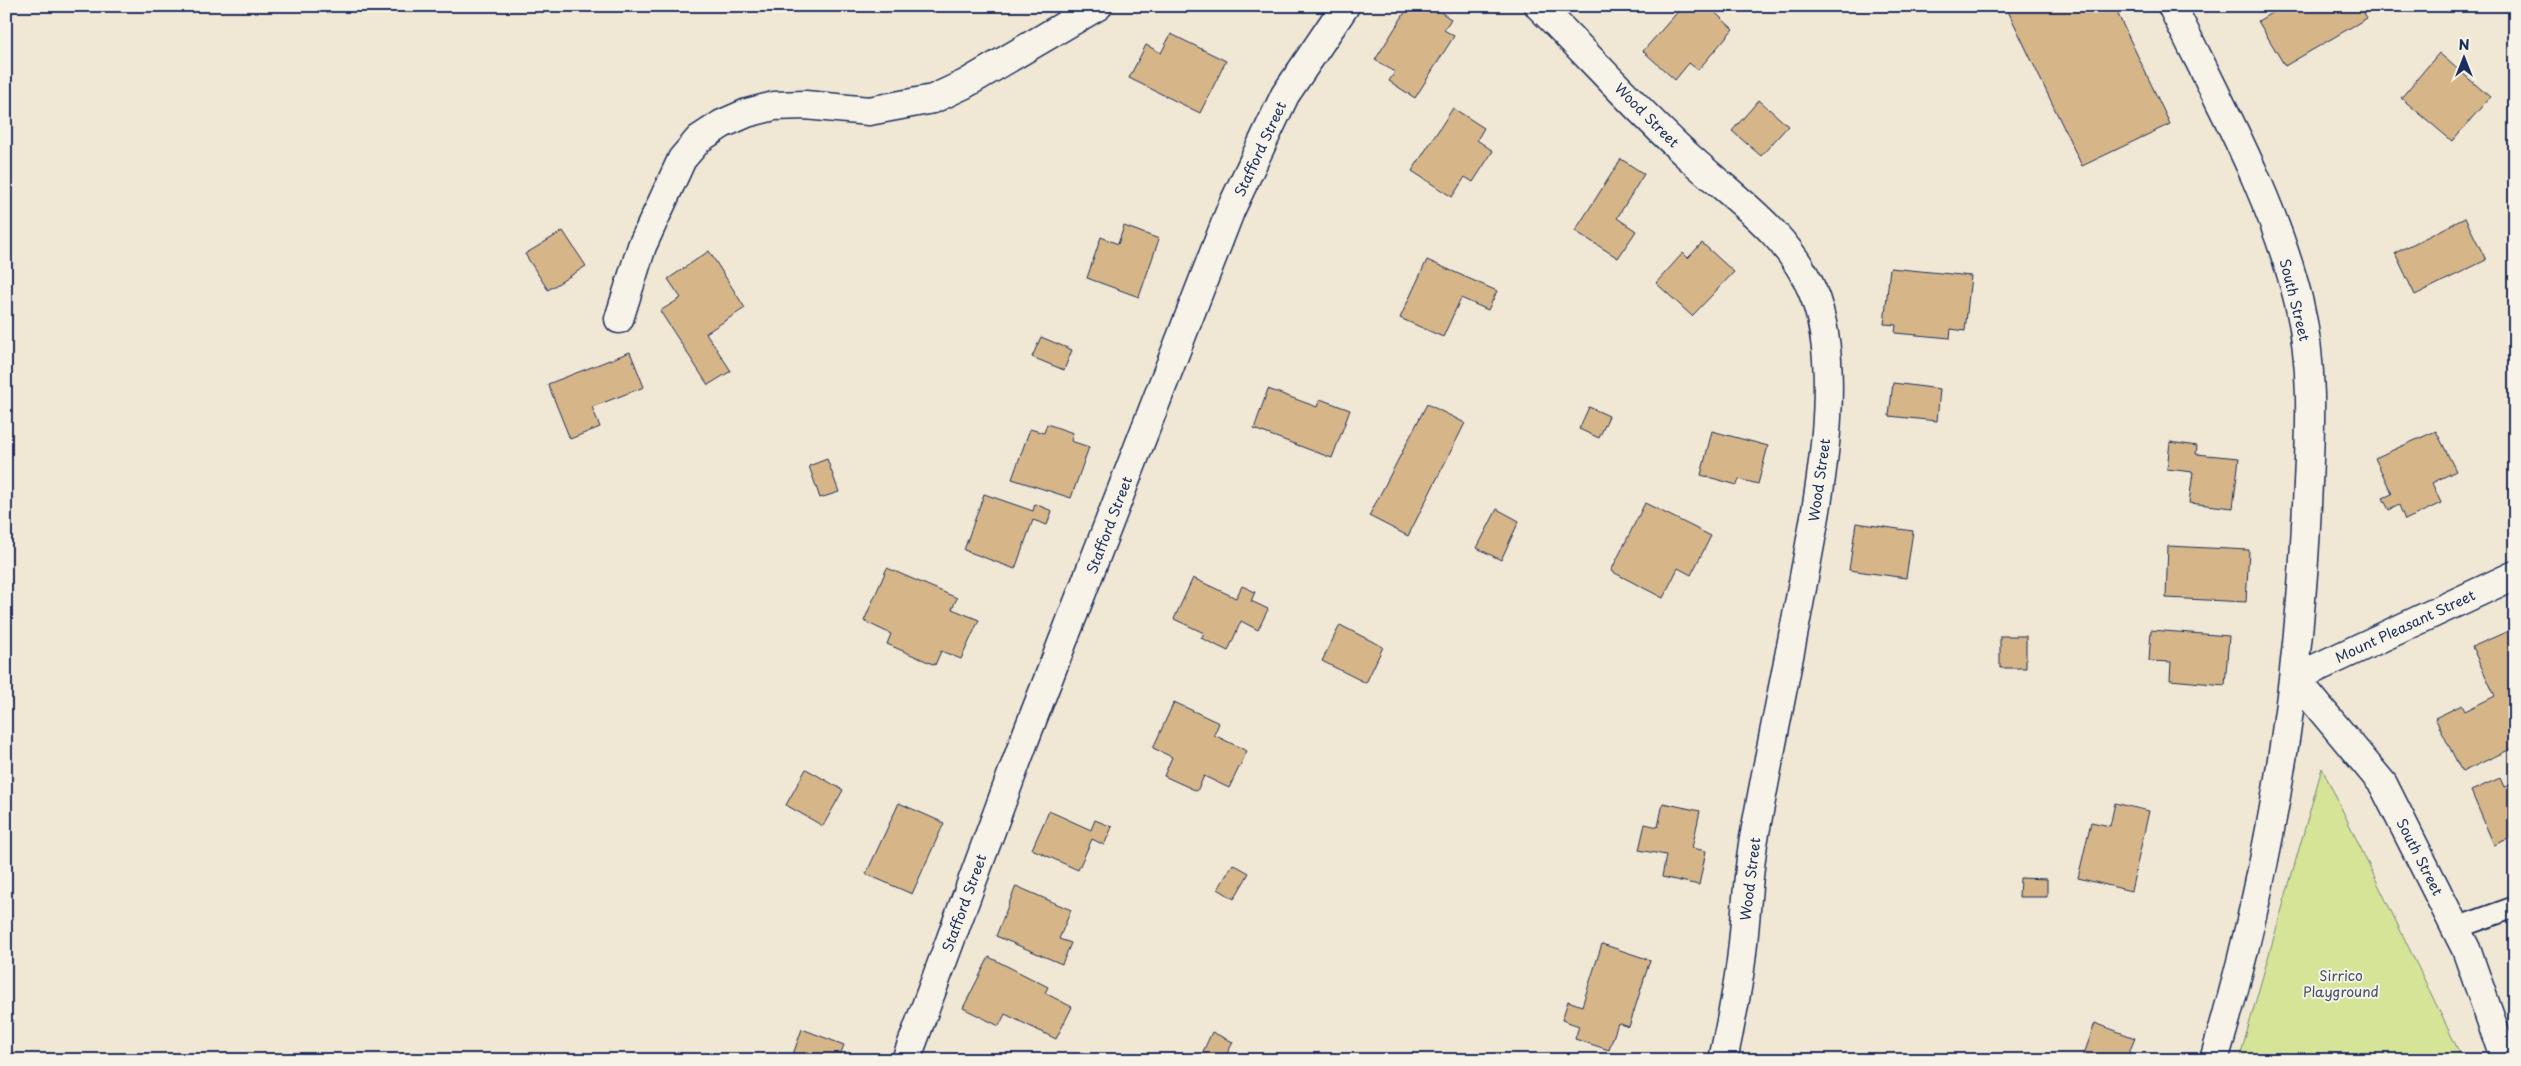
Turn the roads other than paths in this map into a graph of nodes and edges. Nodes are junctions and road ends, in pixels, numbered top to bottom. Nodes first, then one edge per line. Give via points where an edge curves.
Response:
1 (1098, 6) edge
2 (1344, 6) edge
3 (1539, 6) edge
4 (2172, 6) edge
5 (619, 319) dead end
6 (2515, 575) edge
7 (2295, 678) junction
8 (2515, 907) edge
9 (2456, 928) junction
10 (906, 1060) edge
11 (1723, 1060) edge
12 (2214, 1060) edge
13 (2505, 1060) edge

1 - 5 street via 965,84 933,99 870,111 805,105 774,106 747,113 699,138 682,159 642,246
2 - 10 street, Stafford Street via 1285,95 1232,209 1026,736
3 - 11 street, Wood Street via 1688,157 1744,202 1769,227 1813,291 1823,329 1827,409 1824,458 1752,849 1740,968
4 - 7 street, South Street via 2236,136 2272,221 2298,301 2307,341 2312,394
6 - 7 street, Mount Pleasant Street
7 - 9 street, South Street via 2383,784
7 - 12 street, South Street via 2270,834
8 - 9 lane
9 - 13 street, South Street

